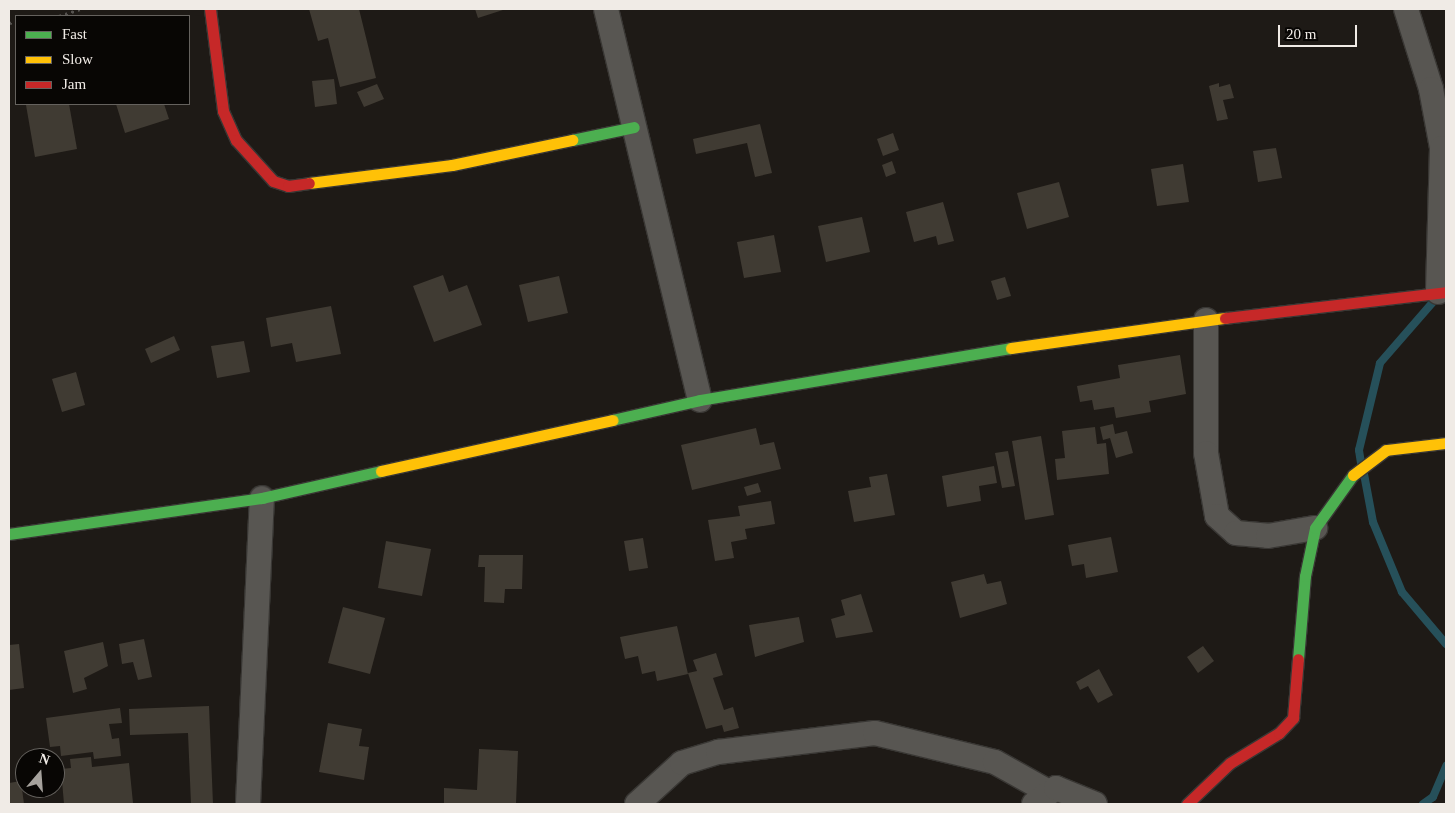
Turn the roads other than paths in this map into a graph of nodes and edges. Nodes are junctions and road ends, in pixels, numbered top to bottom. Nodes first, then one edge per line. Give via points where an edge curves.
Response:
1 (210, 9) edge
2 (606, 9) edge
3 (1406, 9) edge
4 (634, 127) junction
5 (1436, 292) edge
6 (1206, 320) junction
7 (700, 400) junction
8 (1446, 443) edge
9 (262, 498) junction
10 (1315, 528) junction
11 (9, 534) edge
12 (1042, 798) edge
13 (248, 804) edge
14 (637, 804) edge
15 (1095, 804) edge
16 (1187, 804) edge

1 - 4 street via 223,111 233,133 273,181 288,186 452,165
2 - 4 street
3 - 5 street via 1431,89 1442,148
4 - 7 street
5 - 6 street
6 - 7 street via 912,363
6 - 10 street via 1206,453 1217,516 1236,533 1268,536
7 - 9 street
8 - 10 street via 1386,450 1352,476
9 - 11 street
9 - 13 street
10 - 16 street via 1298,632 1293,718 1278,733 1230,763
12 - 14 street via 995,762 875,733 718,752 682,763
12 - 15 street via 1056,788 1069,790

